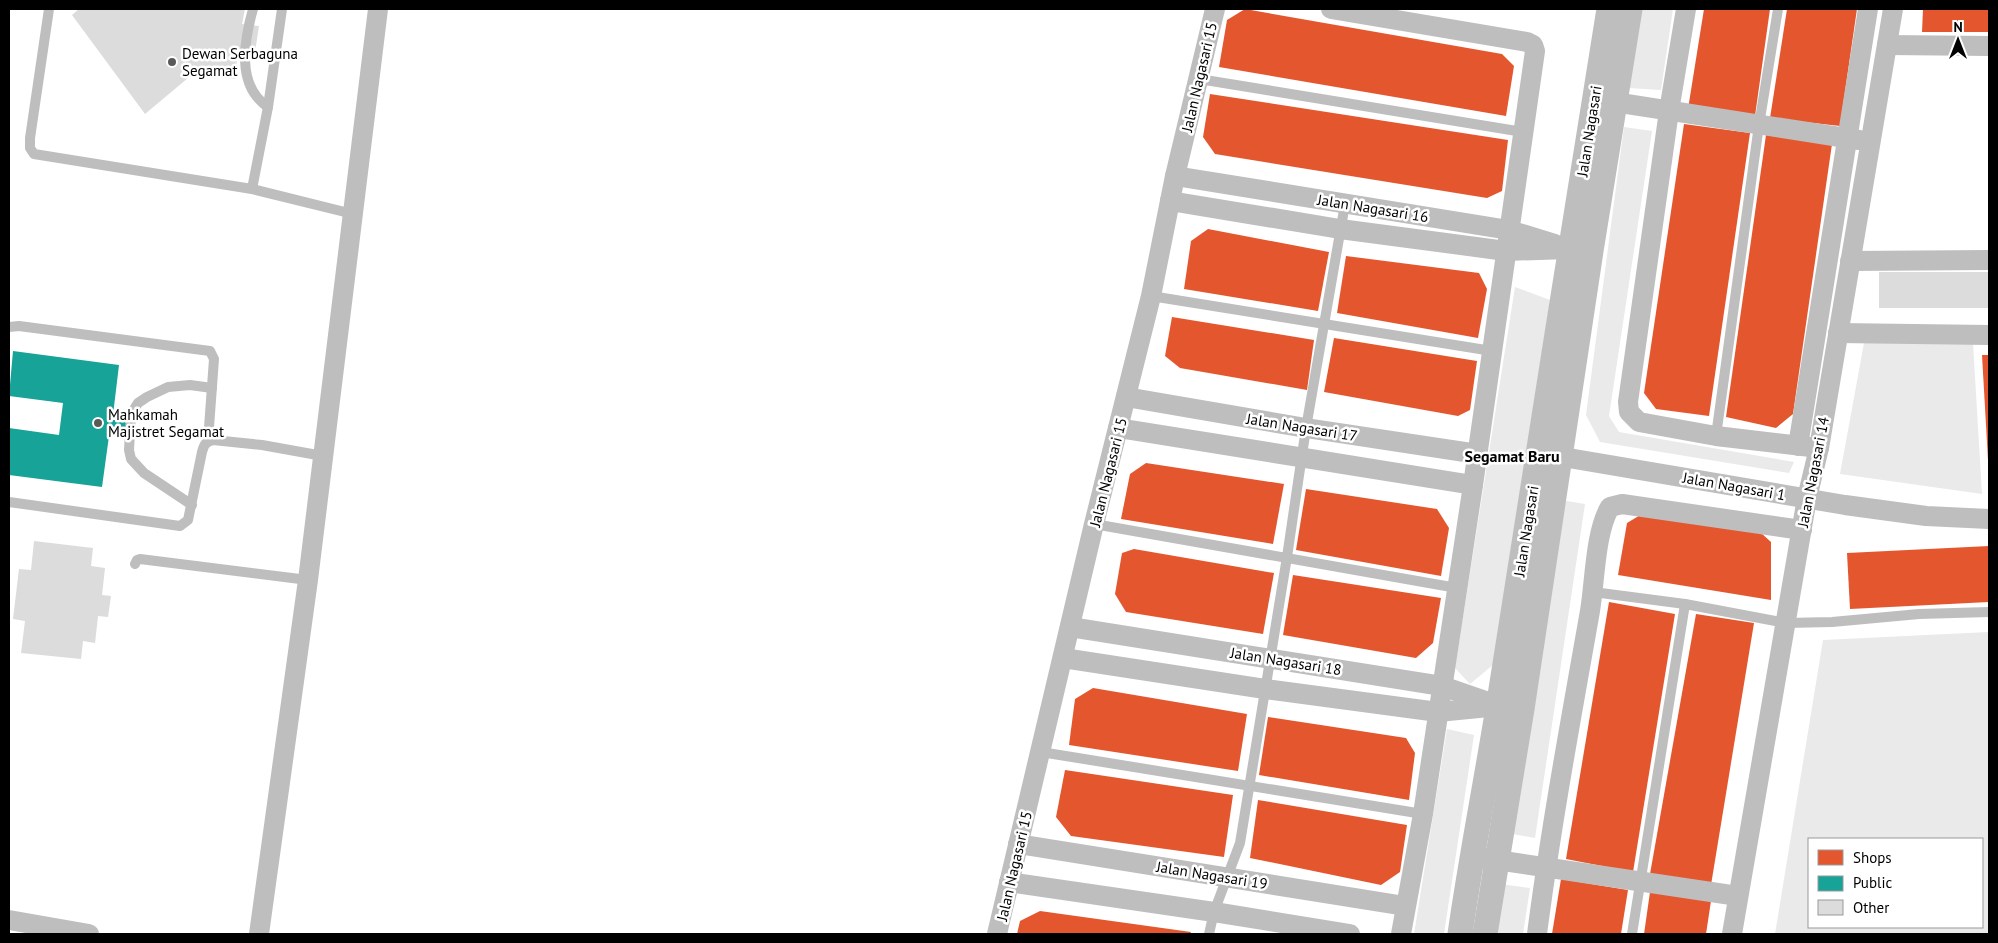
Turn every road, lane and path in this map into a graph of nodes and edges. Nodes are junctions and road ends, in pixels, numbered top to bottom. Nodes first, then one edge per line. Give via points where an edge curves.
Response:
1 (49, 9) edge
2 (253, 9) edge
3 (282, 9) edge
4 (378, 9) edge
5 (1215, 9) edge
6 (1331, 9) edge
7 (1609, 9) edge
8 (1630, 9) edge
9 (1686, 9) edge
10 (1778, 9) edge
11 (1868, 9) edge
12 (1893, 9) edge
13 (1887, 45) junction
14 (1989, 46) edge
15 (1199, 79) junction
16 (1605, 101) junction
17 (268, 107) junction
18 (1669, 111) junction
19 (1759, 125) junction
20 (1523, 132) junction
21 (1846, 139) junction
22 (1871, 142) junction
23 (1175, 176) junction
24 (252, 189) junction
25 (1170, 201) junction
26 (1345, 204) junction
27 (353, 214) junction
28 (1340, 229) junction
29 (1509, 230) junction
30 (1580, 250) junction
31 (1506, 251) junction
32 (1989, 260) edge
33 (1850, 261) junction
34 (1151, 296) junction
35 (1324, 325) junction
36 (9, 328) edge
37 (1838, 333) junction
38 (1989, 335) edge
39 (1492, 351) junction
40 (212, 388) junction
41 (1126, 397) junction
42 (1118, 428) junction
43 (1306, 428) junction
44 (1716, 436) junction
45 (208, 441) junction
46 (1798, 446) junction
47 (1819, 448) junction
48 (1478, 454) junction
49 (1550, 455) junction
50 (323, 456) junction
51 (1301, 458) junction
52 (1473, 486) junction
53 (1807, 498) junction
54 (9, 502) edge
55 (192, 505) junction
56 (1989, 519) edge
57 (1094, 524) junction
58 (1802, 530) junction
59 (1287, 557) junction
60 (135, 564) dead end
61 (308, 580) junction
62 (1457, 588) junction
63 (1593, 592) junction
64 (1685, 604) junction
65 (1989, 612) edge
66 (1786, 623) junction
67 (1070, 627) junction
68 (1063, 658) junction
69 (1270, 658) junction
70 (1442, 686) junction
71 (1265, 689) junction
72 (1510, 707) junction
73 (1438, 712) junction
74 (1041, 752) junction
75 (1249, 786) junction
76 (1423, 814) junction
77 (1018, 844) junction
78 (1484, 858) junction
79 (1546, 868) junction
80 (1227, 877) junction
81 (1009, 882) junction
82 (1641, 882) junction
83 (1738, 896) junction
84 (1405, 906) junction
85 (1214, 912) junction
86 (9, 920) edge
87 (89, 934) edge
88 (259, 934) edge
89 (998, 934) edge
90 (1209, 934) edge
91 (1350, 934) edge
92 (1400, 934) edge
93 (1460, 934) edge
94 (1485, 934) edge
95 (1537, 934) edge
96 (1632, 934) edge
97 (1732, 934) edge

1 - 24 lane via 30,138 34,154
2 - 17 lane via 246,50 247,76 258,100
3 - 17 lane
4 - 27 street
5 - 15 street, Jalan Nagasari 15
6 - 20 street via 1533,45 1535,51
7 - 16 street, Jalan Nagasari
8 - 16 street, Jalan Nagasari
9 - 18 street
10 - 19 lane
11 - 21 street, Jalan Nagasari 14
12 - 13 street, Jalan Nagasari 14
13 - 14 street
13 - 22 street, Jalan Nagasari 14
15 - 20 lane
15 - 23 street, Jalan Nagasari 15
16 - 18 street
16 - 30 street, Jalan Nagasari
17 - 24 lane
18 - 19 street
18 - 44 street via 1628,402 1630,412 1639,422
19 - 21 street
19 - 44 lane
20 - 29 street
21 - 22 street
21 - 46 street, Jalan Nagasari 14
22 - 33 street, Jalan Nagasari 14
23 - 25 street, Jalan Nagasari 15
23 - 26 street, Jalan Nagasari 16
24 - 27 lane
25 - 28 street
25 - 34 street, Jalan Nagasari 15
26 - 28 lane
26 - 29 street, Jalan Nagasari 16
27 - 50 street
28 - 31 street
28 - 35 lane
29 - 30 street, Jalan Nagasari 16
29 - 31 street
30 - 31 street
30 - 49 street, Jalan Nagasari
31 - 39 street
32 - 33 street
33 - 37 street, Jalan Nagasari 14
34 - 35 lane
34 - 41 street, Jalan Nagasari 15
35 - 39 lane
35 - 43 lane
36 - 40 lane via 19,326 210,351 214,360
37 - 38 street
37 - 47 street, Jalan Nagasari 14
39 - 48 street
40 - 45 lane
40 - 55 lane via 190,384 168,388 147,396 130,414 131,459 144,473
41 - 42 street, Jalan Nagasari 15
41 - 43 street, Jalan Nagasari 17
42 - 51 street
42 - 57 street, Jalan Nagasari 15
43 - 48 street, Jalan Nagasari 17
43 - 51 lane
44 - 46 street
45 - 50 lane via 262,445
45 - 55 lane via 204,444
46 - 47 street
47 - 53 street, Jalan Nagasari 14
48 - 52 street
49 - 53 street, Jalan Nagasari 1
49 - 72 street, Jalan Nagasari
50 - 61 street
51 - 52 street
51 - 59 lane
52 - 62 street
53 - 56 street, Jalan Nagasari 1 via 1926,516
53 - 58 street, Jalan Nagasari 14
54 - 55 lane via 176,526 185,524
57 - 59 lane
57 - 67 street, Jalan Nagasari 15
58 - 63 street via 1622,504 1610,507 1602,525
58 - 66 street, Jalan Nagasari 14
59 - 62 lane
59 - 69 lane
60 - 61 lane via 140,559
61 - 88 street
62 - 70 street
63 - 64 lane
63 - 79 street
64 - 66 lane
64 - 82 lane
65 - 66 lane
66 - 83 street, Jalan Nagasari 14
67 - 68 street, Jalan Nagasari 15
67 - 69 street, Jalan Nagasari 18
68 - 71 street
68 - 74 street, Jalan Nagasari 15
69 - 70 street, Jalan Nagasari 18
69 - 71 lane
70 - 72 street, Jalan Nagasari 18
70 - 73 street
71 - 73 street
71 - 75 lane
72 - 73 street
72 - 78 street, Jalan Nagasari
73 - 76 street
74 - 75 lane
74 - 77 street, Jalan Nagasari 15
75 - 76 lane
75 - 80 lane via 1240,842
76 - 84 street
77 - 80 street, Jalan Nagasari 19
77 - 81 street, Jalan Nagasari 15
78 - 79 street
78 - 93 street, Jalan Nagasari
78 - 94 street, Jalan Nagasari
79 - 82 street
79 - 95 street
80 - 84 street, Jalan Nagasari 19
80 - 85 lane
81 - 85 street
81 - 89 street, Jalan Nagasari 15
82 - 83 street
82 - 96 lane
83 - 97 street, Jalan Nagasari 14
84 - 92 street
85 - 90 lane
85 - 91 street
86 - 87 street

